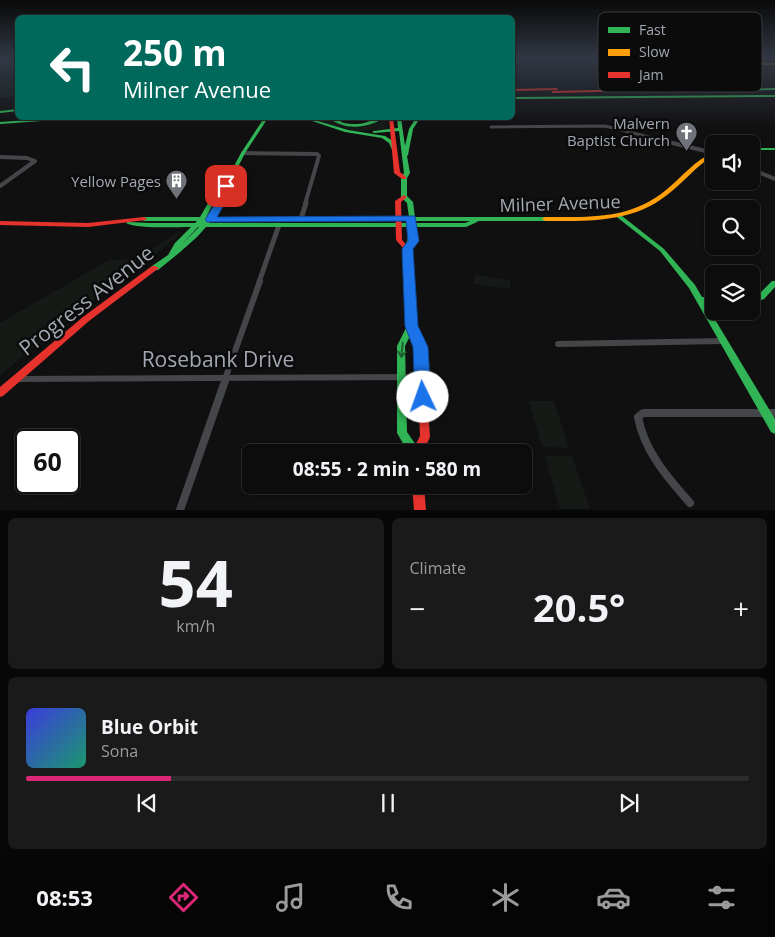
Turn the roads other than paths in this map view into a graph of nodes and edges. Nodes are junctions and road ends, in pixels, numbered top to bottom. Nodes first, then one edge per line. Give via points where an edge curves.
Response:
1 (598, 88) edge
2 (762, 92) edge
3 (775, 92) edge
4 (515, 94) edge
5 (515, 94) edge
6 (515, 94) edge
7 (15, 111) edge
8 (0, 112) edge
9 (15, 116) edge
10 (15, 119) edge
11 (0, 120) edge
12 (15, 120) edge
13 (265, 120) edge
14 (312, 120) edge
15 (335, 120) edge
16 (378, 120) edge
17 (392, 120) edge
18 (399, 120) edge
19 (417, 120) edge
20 (339, 128) junction
21 (491, 128) dead end
22 (397, 130) junction
23 (760, 149) edge
24 (775, 149) edge
25 (395, 151) junction
26 (705, 151) edge
27 (243, 153) junction
28 (406, 155) junction
29 (0, 158) edge
30 (705, 158) edge
31 (760, 173) edge
32 (404, 178) junction
33 (775, 179) edge
34 (0, 186) edge
35 (404, 196) junction
36 (620, 217) junction
37 (301, 219) junction
38 (412, 221) junction
39 (203, 222) junction
40 (399, 222) junction
41 (0, 223) edge
42 (279, 225) junction
43 (407, 249) junction
44 (775, 284) edge
45 (760, 297) edge
46 (700, 300) junction
47 (705, 300) edge
48 (412, 326) junction
49 (723, 341) junction
50 (558, 344) dead end
51 (227, 376) junction
52 (402, 377) junction
53 (422, 377) junction
54 (14, 379) junction
55 (0, 393) edge
56 (764, 413) junction
57 (775, 413) edge
58 (775, 429) edge
59 (410, 444) edge
60 (420, 444) edge
61 (419, 494) edge
62 (690, 503) dead end
63 (180, 510) edge
64 (420, 510) edge

1 - 4 main road
2 - 3 main road
3 - 5 main road
3 - 6 main road via 564,98
7 - 8 main road
9 - 11 main road
10 - 11 main road
11 - 12 main road
13 - 27 main road, Progress Avenue
14 - 20 main road
15 - 16 main road via 354,125
17 - 22 main road
18 - 22 main road
19 - 28 main road via 411,129
20 - 22 main road via 365,132
20 - 25 main road via 383,137 391,142
21 - 26 street via 606,126
22 - 25 main road
22 - 28 main road
23 - 24 main road
25 - 32 main road via 397,173
27 - 37 street via 319,156
27 - 39 main road, Progress Avenue via 223,191 216,194
28 - 32 main road via 407,173
29 - 34 street via 35,161
30 - 36 main road, Milner Avenue via 649,207
31 - 33 street
32 - 35 main road
35 - 38 main road via 410,202
35 - 40 main road via 398,201
36 - 38 main road, Milner Avenue via 475,221 466,225
36 - 46 main road via 662,250
37 - 39 main road, Milner Avenue
37 - 40 main road, Milner Avenue
38 - 40 main road, Milner Avenue
38 - 43 main road via 413,241
39 - 41 main road, Milner Avenue via 150,225 126,222
39 - 42 main road, Milner Avenue
39 - 54 main road, Progress Avenue via 175,246 171,255
40 - 42 main road, Milner Avenue
40 - 43 main road via 400,240
42 - 51 street
43 - 48 main road
44 - 45 main road
46 - 47 main road
46 - 49 main road
48 -> 52 main road via 401,346
48 - 53 main road via 420,347
49 - 50 street
49 - 56 main road
51 - 52 street, Rosebank Drive
51 - 54 street, Rosebank Drive
51 - 63 street
52 - 53 street, Rosebank Drive
52 - 59 main road via 402,433
53 - 60 main road via 425,436
54 - 55 main road, Progress Avenue
56 - 57 street
56 - 58 main road
56 - 62 street via 643,413 638,417 638,427 664,476
61 - 64 main road

